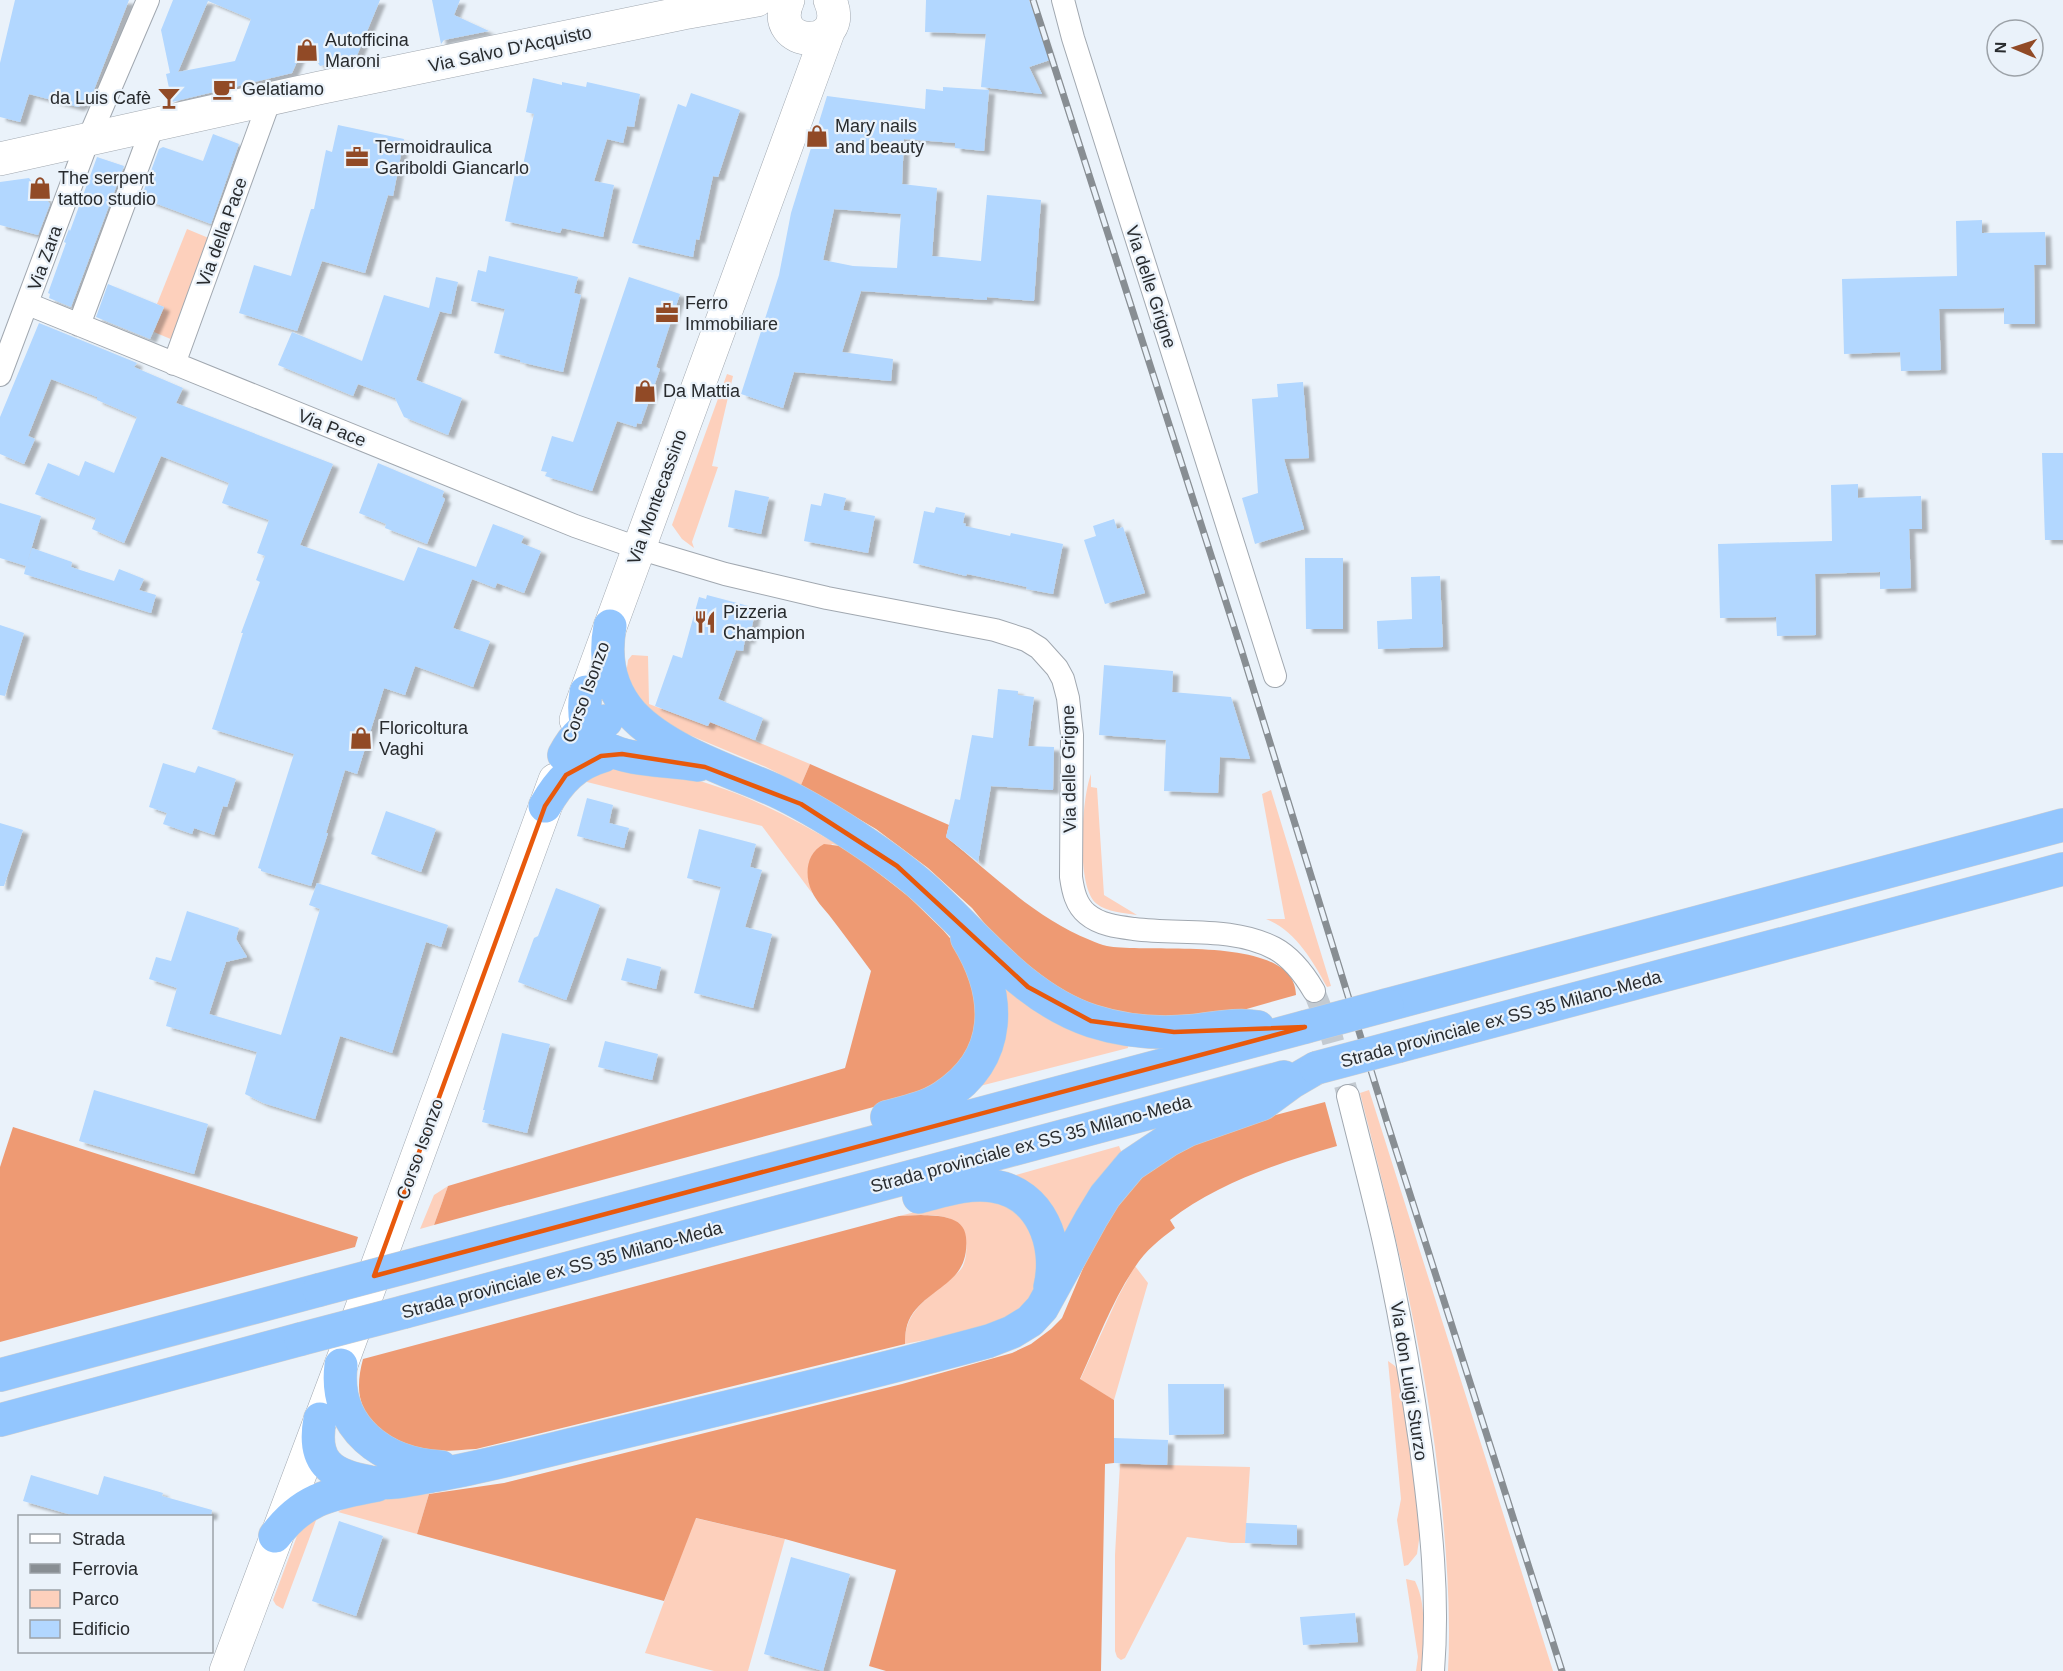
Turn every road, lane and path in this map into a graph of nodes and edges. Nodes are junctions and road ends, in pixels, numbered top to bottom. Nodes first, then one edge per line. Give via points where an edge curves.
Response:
1 (148, 0) edge
2 (757, 0) edge
3 (1063, 0) edge
4 (722, 5) junction
5 (833, 12) edge
6 (790, 20) edge
7 (270, 99) junction
8 (803, 99) junction
9 (154, 123) junction
10 (88, 140) junction
11 (0, 159) edge
12 (28, 304) junction
13 (79, 325) junction
14 (174, 364) junction
15 (0, 375) edge
16 (638, 548) junction
17 (610, 626) junction
18 (1275, 676) dead end
19 (586, 692) junction
20 (587, 727) junction
21 (664, 738) junction
22 (622, 754) junction
23 (564, 755) junction
24 (731, 774) junction
25 (545, 806) junction
26 (2063, 825) edge
27 (2063, 869) edge
28 (945, 908) junction
29 (1314, 991) tunnel mouth
30 (1305, 1027) junction
31 (1316, 1068) junction
32 (1348, 1096) tunnel mouth
33 (767, 1171) junction
34 (782, 1211) junction
35 (1042, 1308) junction
36 (341, 1365) junction
37 (0, 1375) edge
38 (0, 1420) edge
39 (314, 1442) junction
40 (377, 1448) junction
41 (485, 1466) junction
42 (393, 1483) junction
43 (275, 1536) junction
44 (226, 1671) edge
45 (1433, 1671) edge

1 - 10 street, Via Zara
2 - 4 street, Via Salvo D'Acquisto
3 - 18 street, Via delle Grigne
4 - 6 street, Via Salvo D'Acquisto via 762,10
4 - 7 street, Via Salvo D'Acquisto
5 - 6 street via 813,39 804,39
5 - 8 street, Via Montecassino
6 - 8 street, Via Montecassino via 806,64
7 - 9 street, Via Salvo D'Acquisto
7 - 14 street, Via della Pace
8 - 16 street, Via Montecassino
9 - 10 street, Via Salvo D'Acquisto
9 - 13 street
10 - 11 street, Via Salvo D'Acquisto
10 - 12 street, Via Zara
12 - 13 street, Via Pace
12 - 15 street, Via Zara
13 - 14 street, Via Pace
14 - 16 street, Via Pace
16 - 17 street, Via Montecassino
16 - 29 street, Via delle Grigne via 724,574 827,598 995,630 1039,648 1057,668 1068,698 1072,735 1071,878 1076,901 1094,919 1123,928 1253,940 1283,953
17 - 19 street, Corso Isonzo
17 - 21 highway via 607,659 611,679 632,714
19 - 20 highway
19 - 23 street, Corso Isonzo
20 - 21 highway via 607,720 619,721
20 - 22 highway via 594,741
20 - 23 highway
21 - 24 highway
22 - 24 highway
22 - 25 highway via 602,756 577,767 555,788
23 - 25 street, Corso Isonzo
24 - 28 highway via 777,792 843,829 897,866
25 - 36 street, Corso Isonzo
26 - 30 highway, bridge
27 - 31 highway, Strada provinciale ex SS 35 Milano-Meda, bridge
28 - 30 highway via 1028,987 1091,1021 1127,1029 1174,1032 1232,1026 1273,1030
28 - 33 highway via 968,940 989,989 992,1027 978,1064 965,1081 942,1098 918,1109 840,1131
30 - 33 highway
31 - 34 highway, Strada provinciale ex SS 35 Milano-Meda
31 - 35 highway via 1262,1104 1188,1130 1131,1165 1105,1196
32 - 45 street, Via don Luigi Sturzo via 1384,1240 1417,1418 1433,1539
33 - 37 highway, bridge
34 - 35 highway via 847,1214 961,1187 984,1185 1005,1189 1030,1204 1047,1229 1054,1265
34 - 38 highway, Strada provinciale ex SS 35 Milano-Meda, bridge
35 - 41 highway via 1030,1322 989,1341
36 - 39 street, Corso Isonzo
36 - 40 highway via 340,1392 346,1410 355,1427
39 - 40 highway via 348,1441
39 - 42 highway via 327,1465 340,1473
39 - 43 street, Corso Isonzo
40 - 41 highway via 426,1466
41 - 42 highway
42 - 43 highway via 351,1490 311,1503 297,1511
43 - 44 street, Corso Isonzo

